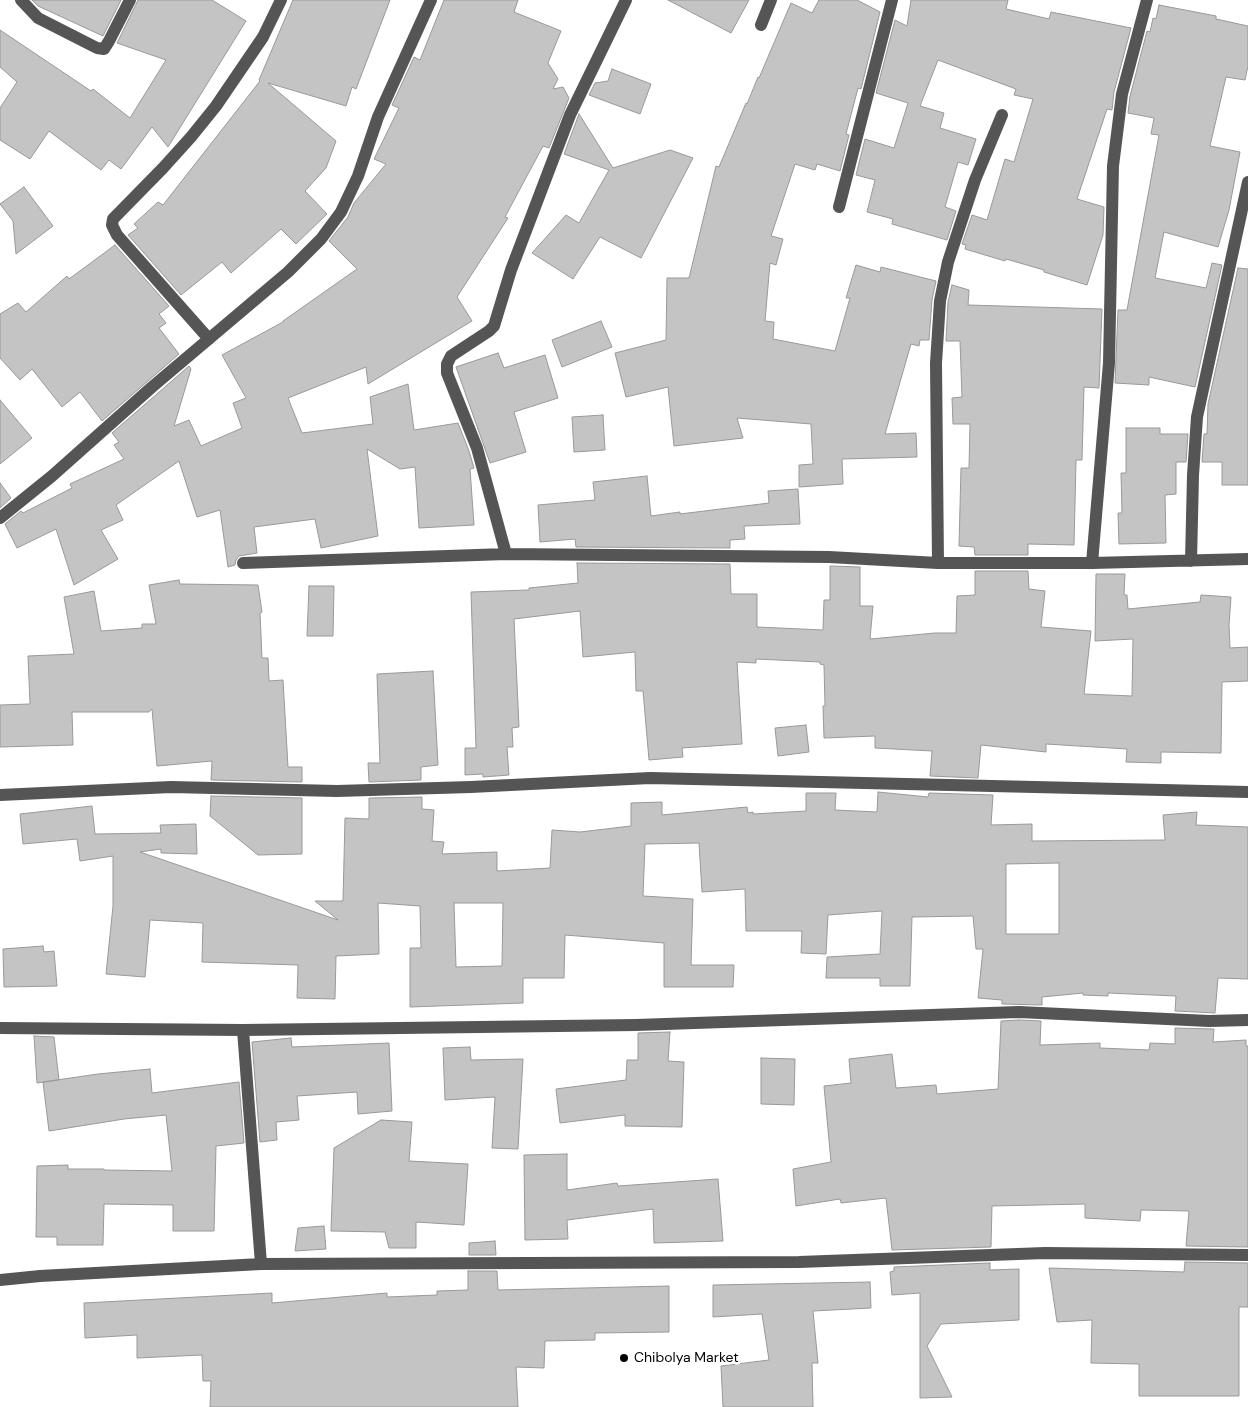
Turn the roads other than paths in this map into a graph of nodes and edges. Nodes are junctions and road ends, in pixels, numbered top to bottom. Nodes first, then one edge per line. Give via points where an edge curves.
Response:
1 (20, 0) edge
2 (130, 0) edge
3 (281, 0) edge
4 (431, 0) edge
5 (626, 0) edge
6 (772, 0) edge
7 (892, 0) edge
8 (1148, 0) edge
9 (761, 25) dead end
10 (1002, 115) dead end
11 (1248, 182) edge
12 (839, 207) dead end
13 (209, 339) junction
14 (0, 518) edge
15 (506, 554) junction
16 (1248, 559) edge
17 (1191, 562) junction
18 (243, 563) dead end
19 (938, 563) junction
20 (1092, 563) junction
21 (1248, 792) edge
22 (0, 795) edge
23 (1248, 1020) edge
24 (0, 1028) edge
25 (243, 1030) junction
26 (1248, 1255) edge
27 (261, 1264) junction
28 (0, 1280) edge

1 - 2 street via 38,18 104,49
3 - 13 street via 263,37 216,106 180,150 113,219 117,235
4 - 13 street via 378,117 358,176 341,212 321,239 294,265
5 - 15 street via 570,115 511,270 494,326 451,356 448,364 448,373 477,448
6 - 9 street
7 - 12 street
8 - 20 street via 1122,94 1113,166 1109,363
10 - 19 street via 975,180 948,262 940,301 936,363
11 - 17 street via 1197,417
13 - 14 street
15 - 18 street
15 - 19 street via 829,557
16 - 17 street
17 - 20 street
19 - 20 street
21 - 22 street via 650,778 337,791 171,787
23 - 25 street via 1019,1012 636,1025
24 - 25 street
25 - 27 street
26 - 27 street via 1045,1253 799,1262
27 - 28 street

